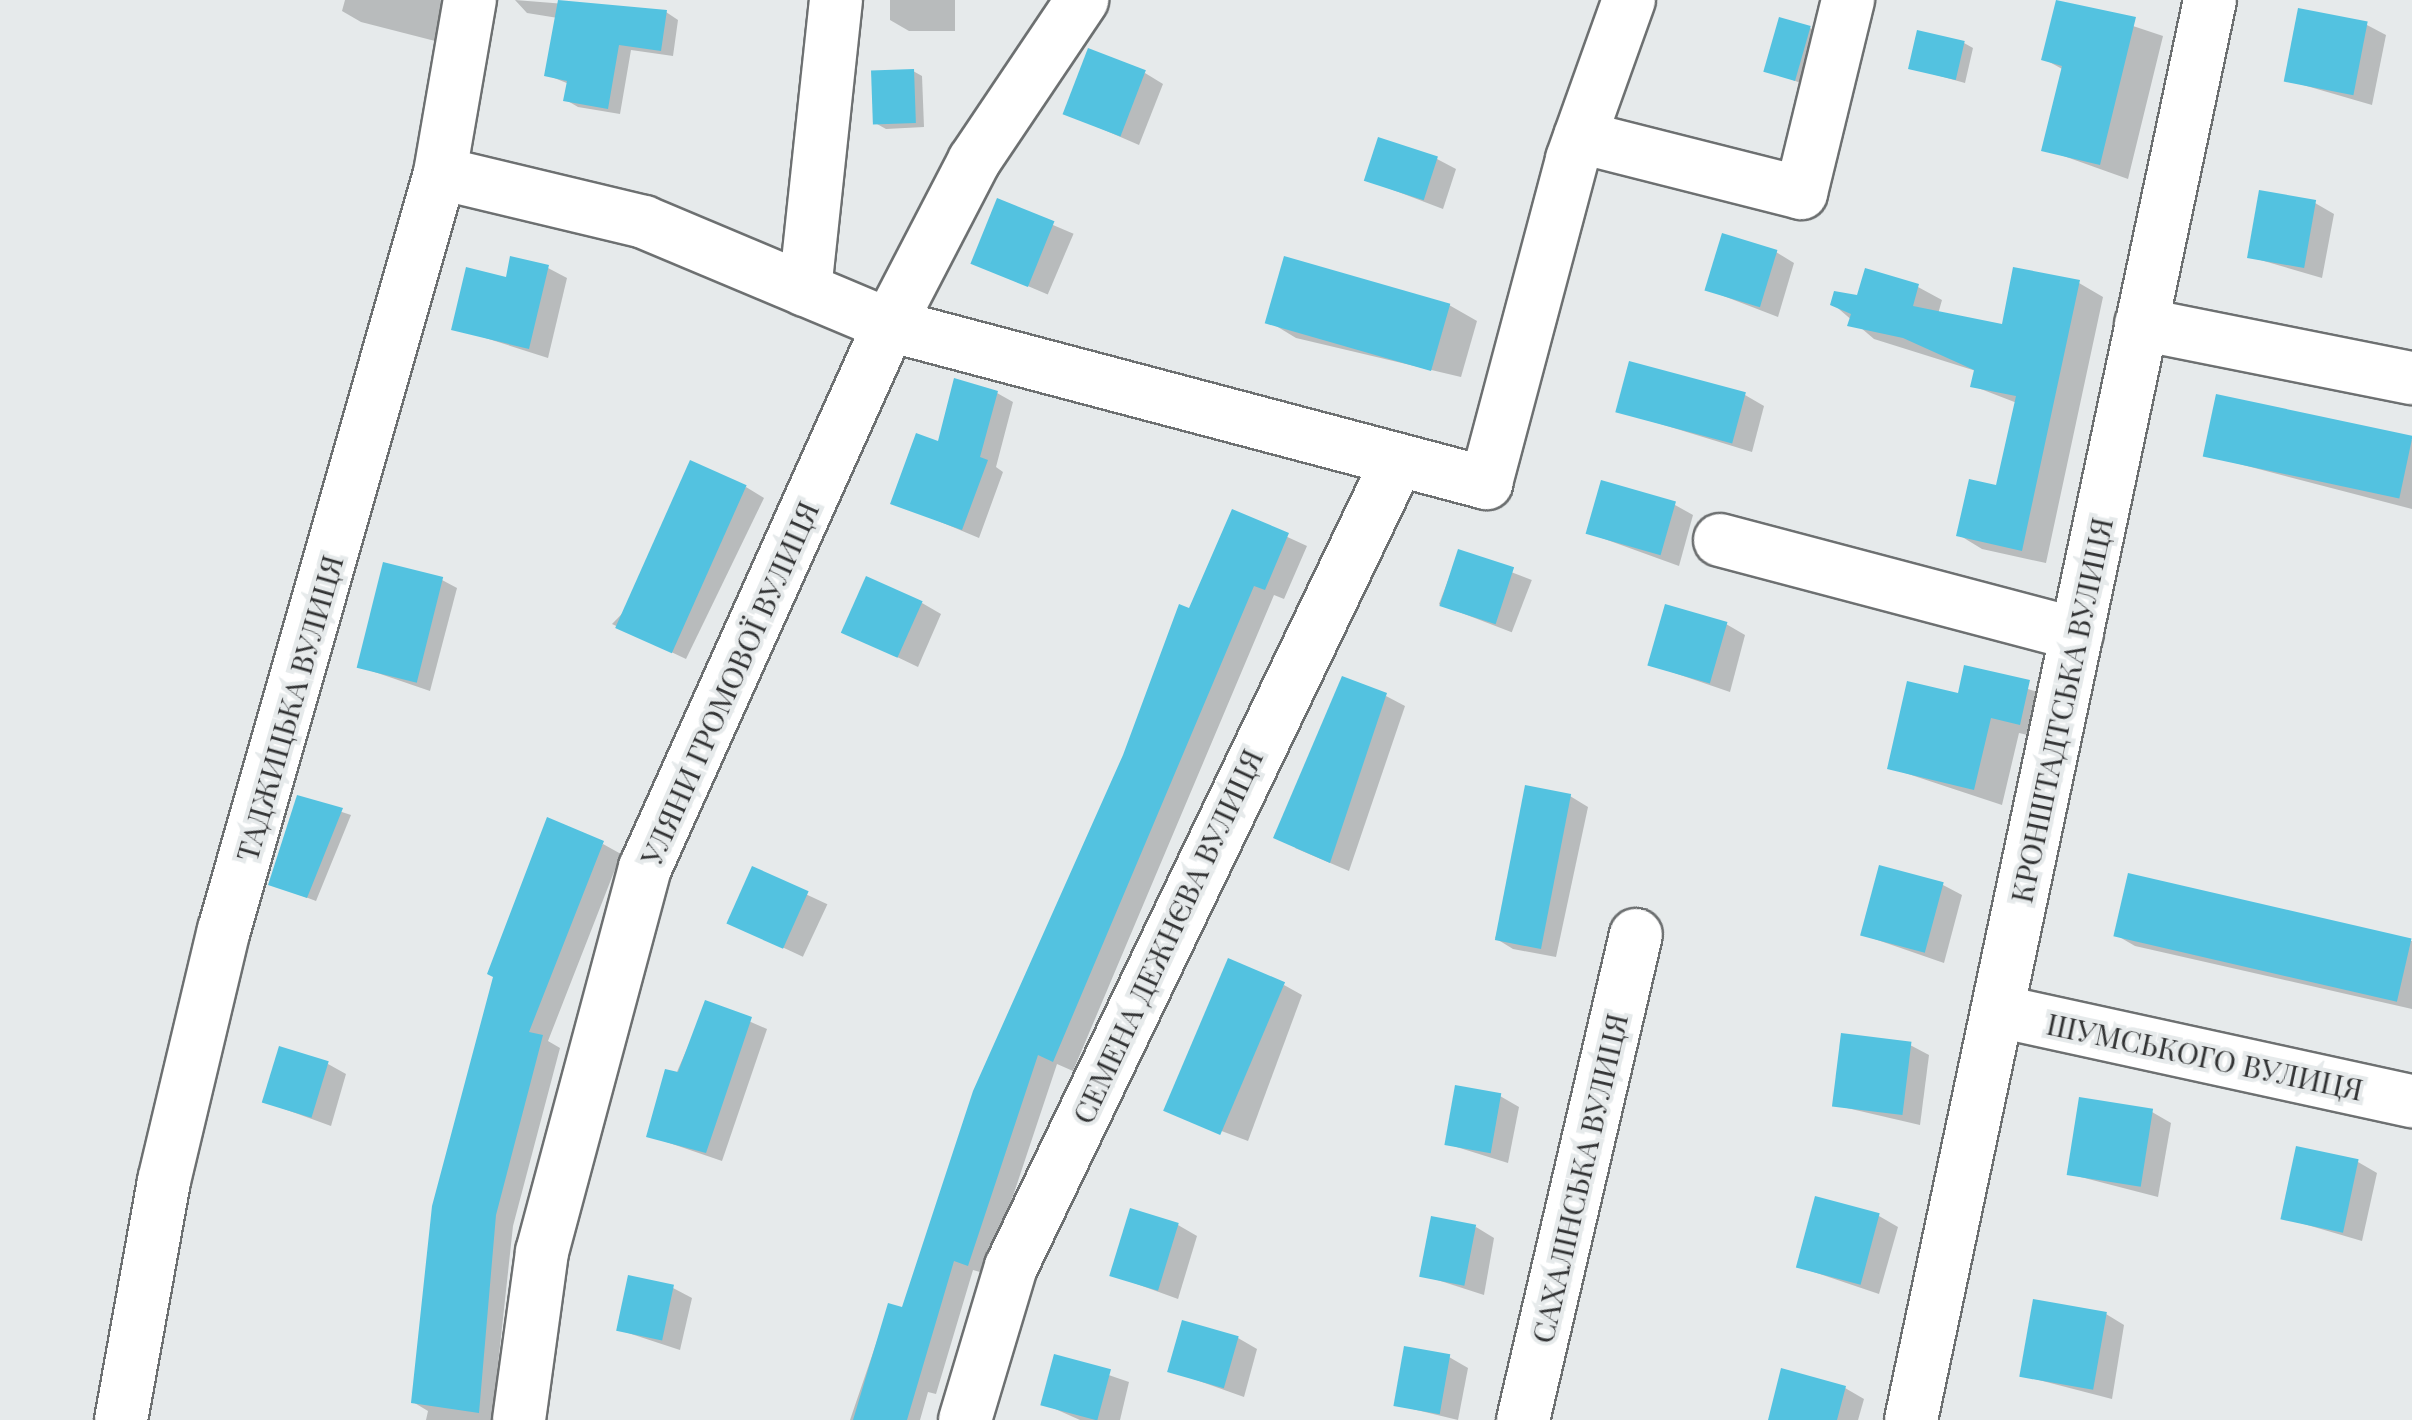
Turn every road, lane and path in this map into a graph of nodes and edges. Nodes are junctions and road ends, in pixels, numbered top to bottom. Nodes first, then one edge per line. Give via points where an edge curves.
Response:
1 (470, 0) edge
2 (836, 0) edge
3 (1082, 0) edge
4 (1629, 0) edge
5 (1848, 0) edge
6 (2210, 0) edge
7 (1580, 137) junction
8 (440, 173) junction
9 (805, 290) junction
10 (2142, 324) junction
11 (889, 325) junction
12 (2412, 378) edge
13 (1396, 462) junction
14 (1720, 540) dead end
15 (2077, 634) junction
16 (1636, 935) dead end
17 (1998, 1011) junction
18 (2412, 1100) edge
19 (121, 1420) edge
20 (519, 1420) edge
21 (965, 1420) edge
22 (1524, 1420) edge
23 (1911, 1420) edge

1 - 8 street, ТАДЖИЦЬКА ВУЛИЦЯ
2 - 9 street
3 - 11 street, УЛЯНИ ГРОМОВОЇ ВУЛИЦЯ via 974,161
4 - 7 street
5 - 7 street via 1801,192
6 - 10 street, КРОНШТАДТСЬКА ВУЛИЦЯ
7 - 13 street via 1486,483
8 - 9 street via 644,222
8 - 19 street, ТАДЖИЦЬКА ВУЛИЦЯ via 224,930 164,1181
9 - 11 street
10 - 12 street
10 - 15 street, КРОНШТАДТСЬКА ВУЛИЦЯ
11 - 13 street
11 - 20 street, УЛЯНИ ГРОМОВОЇ ВУЛИЦЯ via 645,868 542,1252
13 - 21 street, СЕМЕНА ДЕЖНЄВА ВУЛИЦЯ via 1011,1267
14 - 15 street
15 - 17 street, КРОНШТАДТСЬКА ВУЛИЦЯ
16 - 22 street, САХАЛІНСЬКА ВУЛИЦЯ
17 - 18 street, ШУМСЬКОГО ВУЛИЦЯ
17 - 23 street, КРОНШТАДТСЬКА ВУЛИЦЯ

